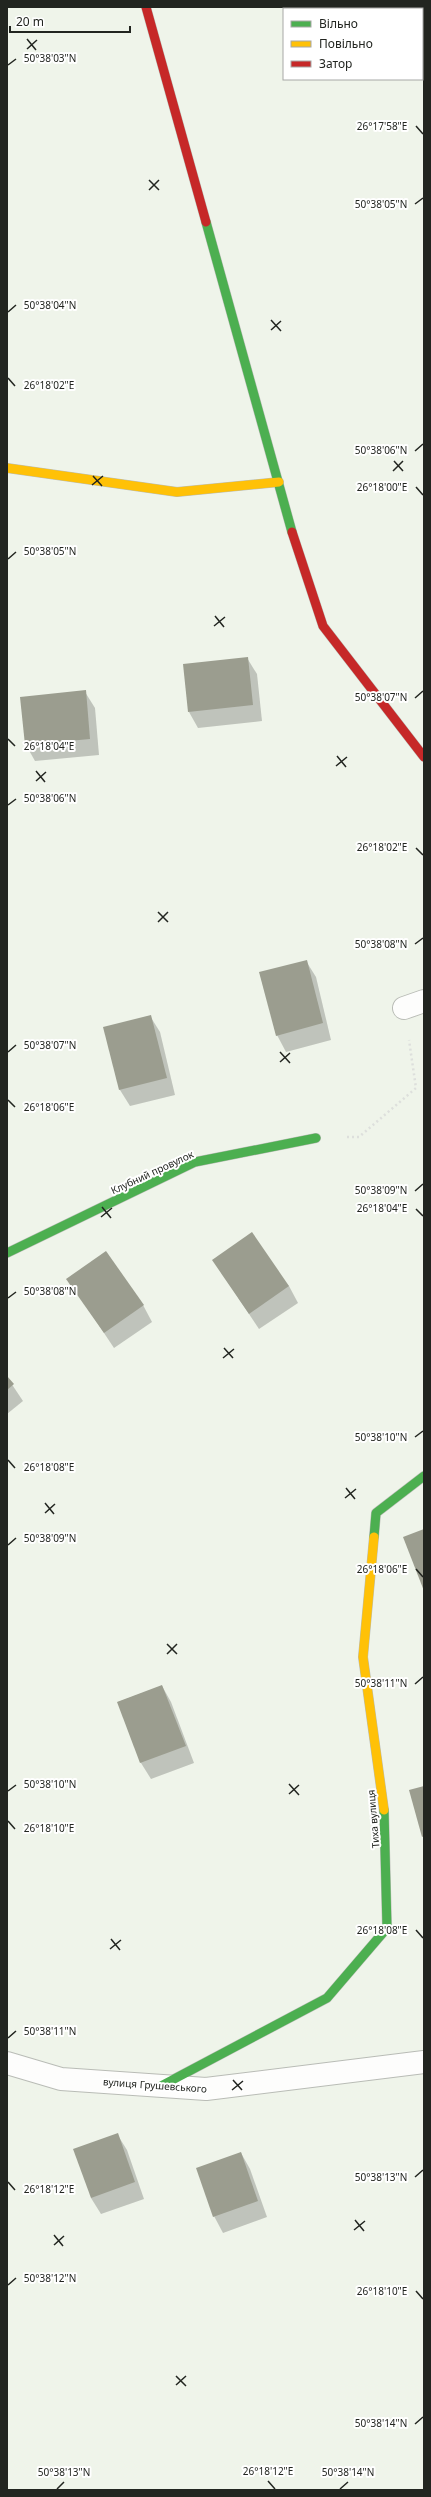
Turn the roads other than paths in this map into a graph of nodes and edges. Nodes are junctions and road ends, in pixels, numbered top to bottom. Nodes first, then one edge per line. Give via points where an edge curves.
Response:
1 (146, 7) edge
2 (7, 468) edge
3 (279, 482) junction
4 (424, 756) edge
5 (316, 1138) road end
6 (7, 1253) edge
7 (424, 1476) edge
8 (424, 2062) edge
9 (7, 2063) edge
10 (160, 2086) junction

1 - 3 street
2 - 3 street via 177,492
3 - 4 street via 323,626
5 - 6 street, Клубний провулок via 195,1162
7 - 10 street, Тиха вулиця via 376,1513 363,1656 386,1826 387,1928 327,1998
8 - 10 street, вулиця Грушевського via 206,2089
9 - 10 street, вулиця Грушевського via 61,2079

